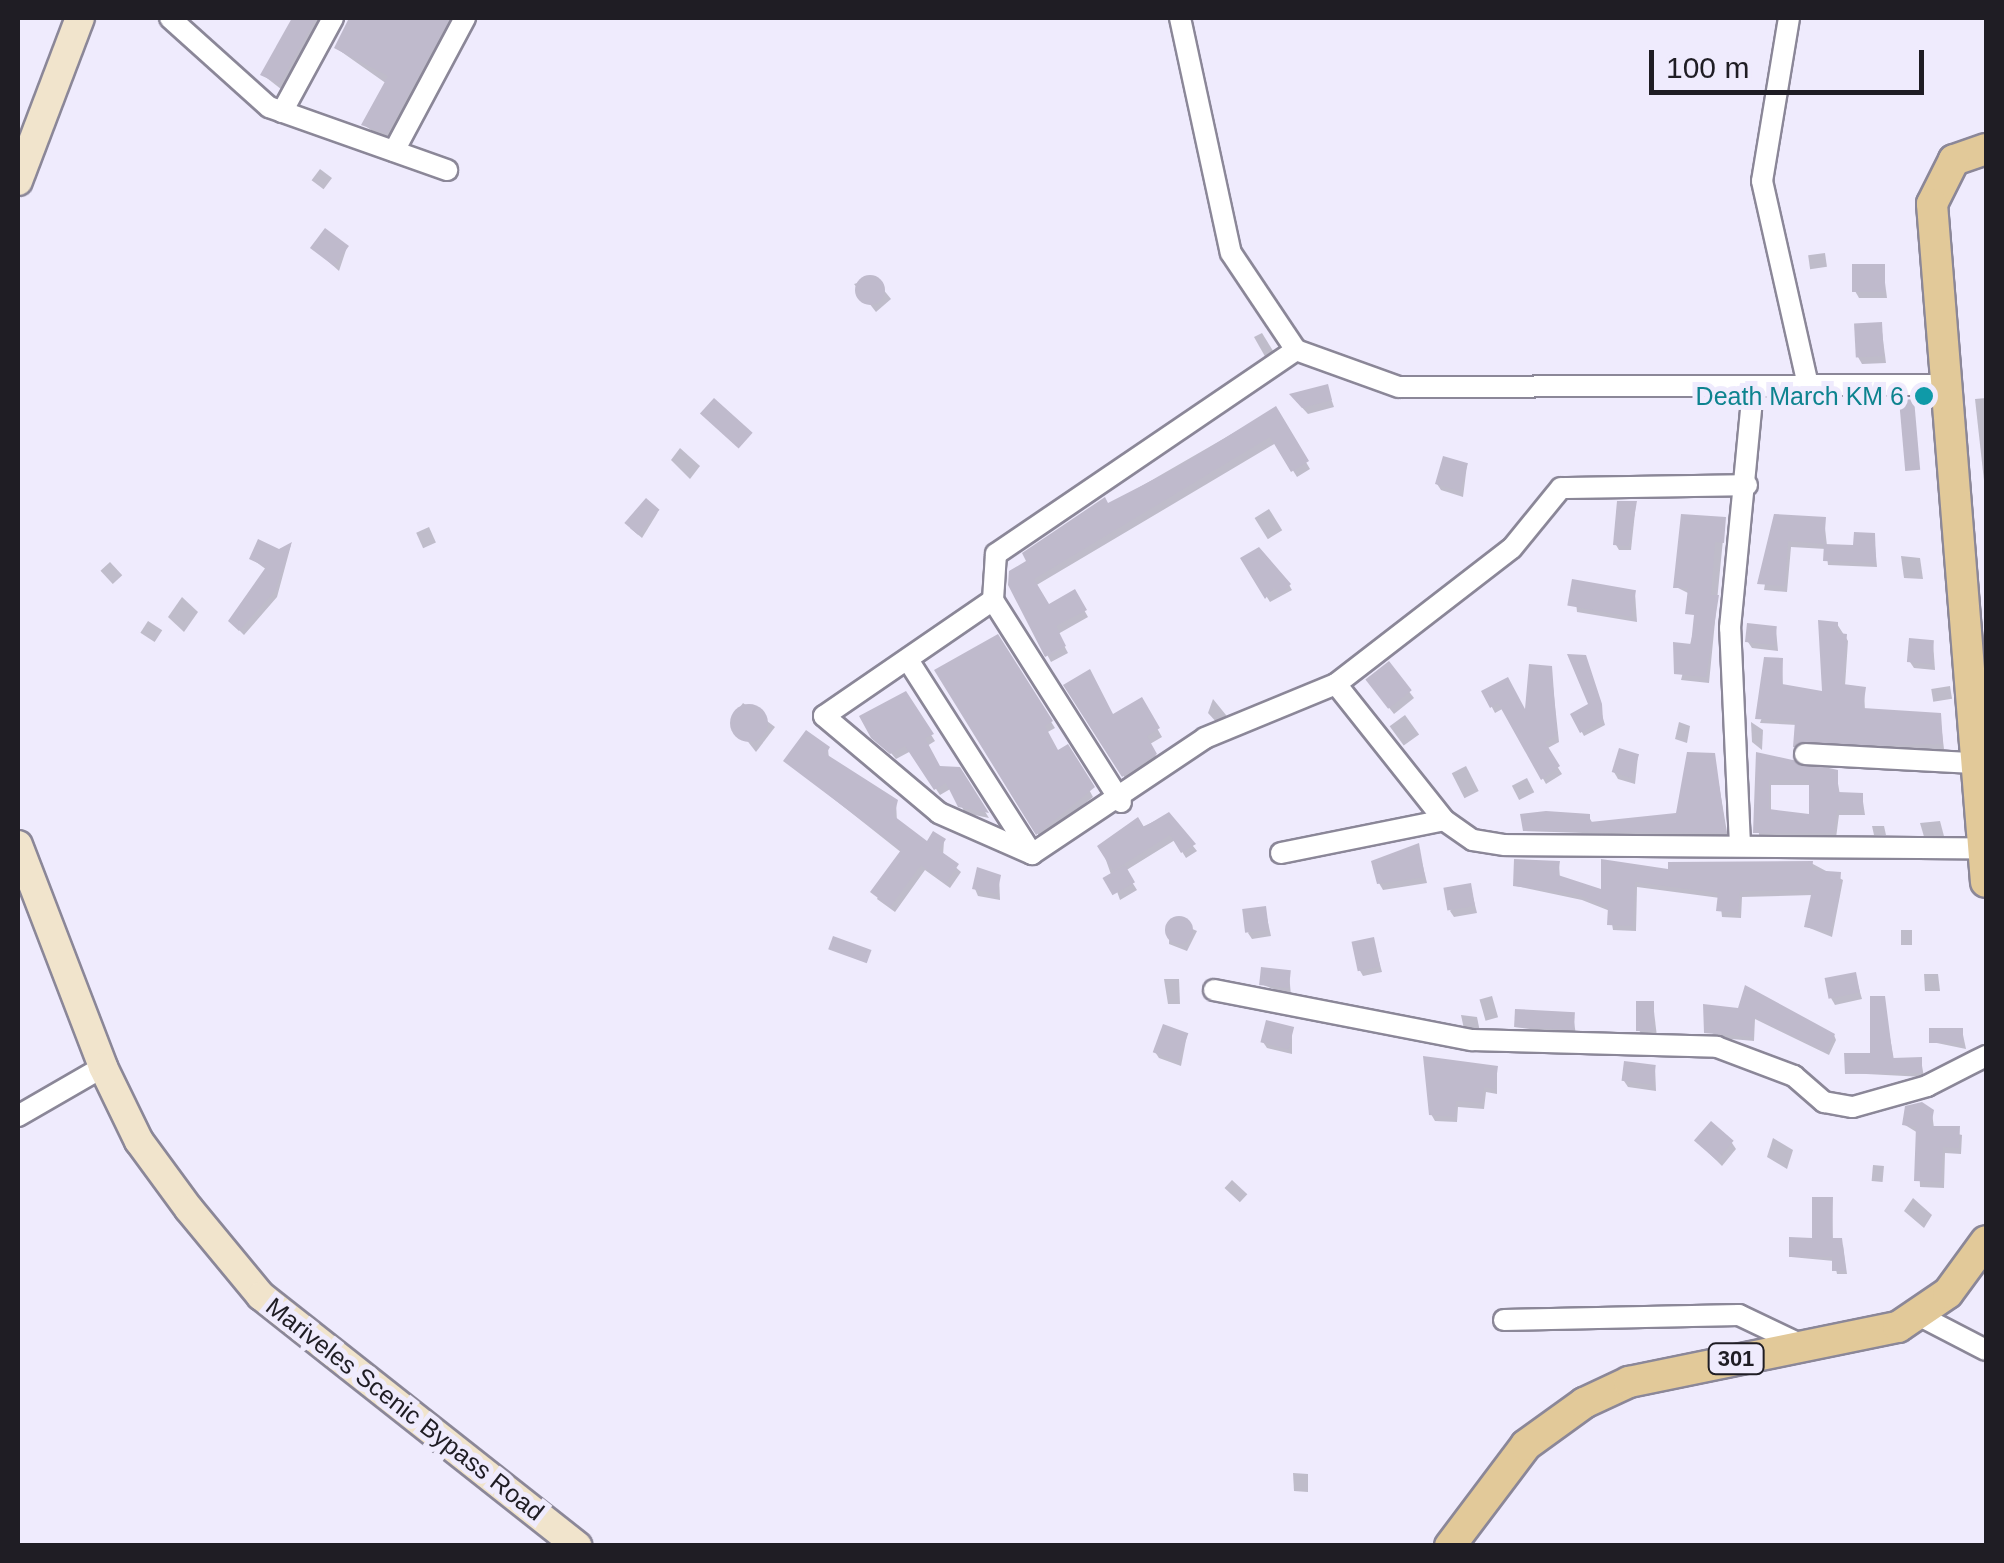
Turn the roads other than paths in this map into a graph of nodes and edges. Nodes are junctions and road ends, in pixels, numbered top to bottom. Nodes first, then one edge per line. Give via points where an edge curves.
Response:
1 (80, 18) edge
2 (333, 18) edge
3 (466, 18) edge
4 (1180, 18) edge
5 (1790, 18) edge
6 (183, 22) edge
7 (282, 112) junction
8 (1986, 149) edge
9 (394, 151) junction
10 (447, 170) dead end
11 (18, 181) edge
12 (1296, 350) junction
13 (1942, 385) junction
14 (1753, 390) junction
15 (1808, 390) junction
16 (1747, 484) junction
17 (993, 600) junction
18 (908, 660) junction
19 (1336, 684) junction
20 (1806, 754) dead end
21 (1972, 763) junction
22 (1121, 802) junction
23 (1444, 820) junction
24 (1740, 845) junction
25 (18, 846) edge
26 (1979, 848) junction
27 (1281, 853) dead end
28 (1032, 854) junction
29 (1986, 882) edge
30 (1214, 990) dead end
31 (1986, 1056) edge
32 (103, 1068) junction
33 (18, 1116) edge
34 (1986, 1241) edge
35 (1920, 1316) junction
36 (1504, 1320) dead end
37 (1804, 1346) junction
38 (1986, 1350) edge
39 (577, 1546) edge
40 (1450, 1546) edge

1 - 11 main road
2 - 7 street
3 - 9 street
4 - 12 street via 1230,253
5 - 15 street via 1762,181
6 - 7 street
7 - 9 street
8 - 13 main road via 1954,160 1932,204
9 - 10 street
12 - 14 street via 1400,387
12 - 17 street via 996,554
13 - 15 street
13 - 21 main road
14 - 15 street
14 - 16 street
16 - 19 street via 1561,488 1512,548
16 - 24 street via 1730,628
17 - 18 street
17 - 22 street
18 - 28 street
18 - 28 street via 824,716 939,813
19 - 22 street via 1206,738
19 - 23 street
20 - 21 street
21 - 26 main road
22 - 28 street
23 - 24 street via 1474,840 1504,846
23 - 27 street
24 - 26 street via 1837,854
25 - 32 main road, Mariveles Scenic Bypass Road
26 - 29 main road
30 - 31 street via 1472,1040 1717,1047 1794,1076 1824,1102 1853,1106 1927,1086
32 - 33 street
32 - 39 main road, Mariveles Scenic Bypass Road via 139,1141 261,1296
34 - 35 main road
35 - 37 main road, 301
35 - 38 street
36 - 37 street via 1739,1315
37 - 40 main road, 301 via 1629,1382 1584,1403 1526,1445

